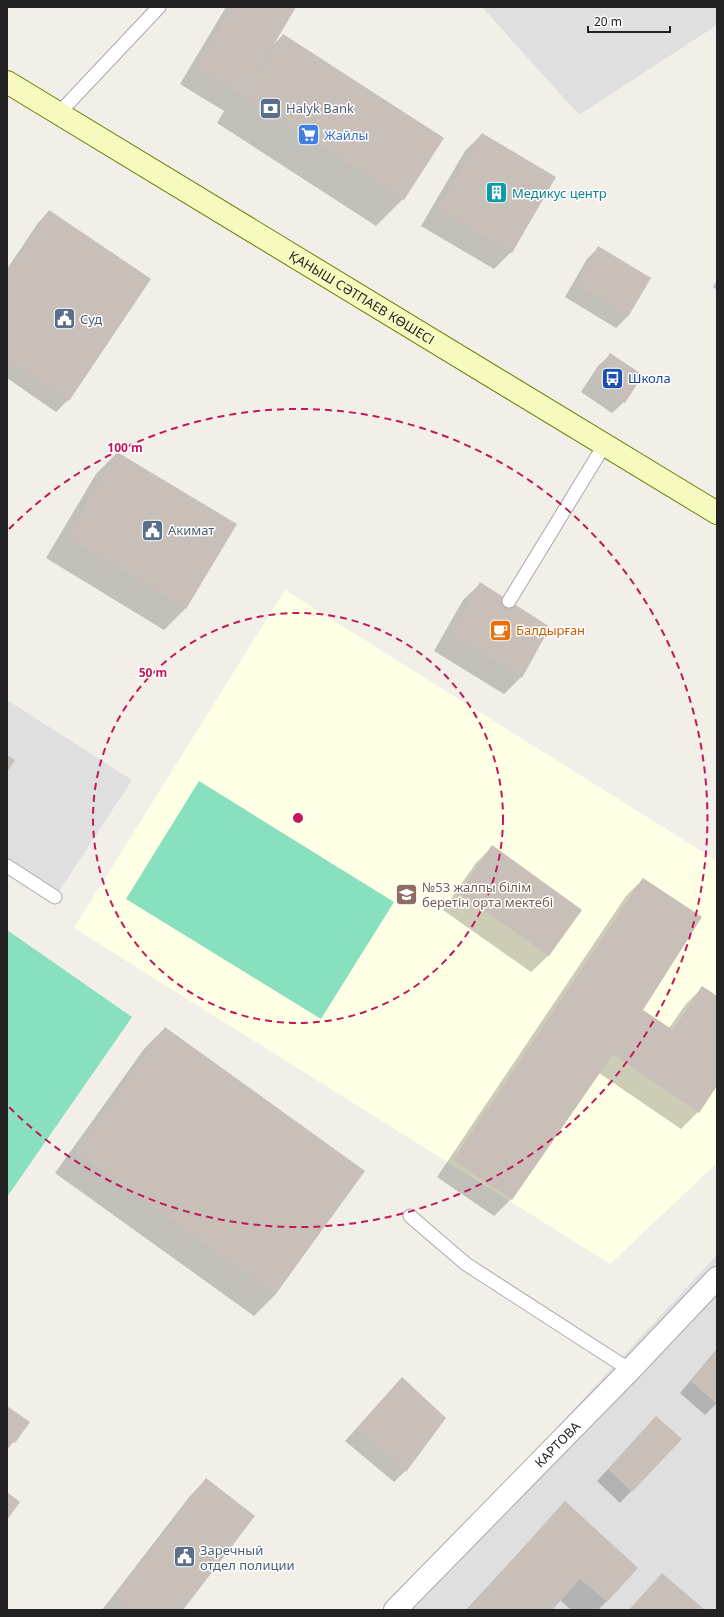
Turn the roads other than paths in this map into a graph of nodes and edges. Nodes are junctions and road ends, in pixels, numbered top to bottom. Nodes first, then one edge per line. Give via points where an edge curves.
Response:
1 (159, 7) edge
2 (7, 82) edge
3 (60, 112) junction
4 (605, 444) junction
5 (717, 512) edge
6 (509, 601) dead end
7 (7, 866) edge
8 (55, 897) dead end
9 (410, 1216) dead end
10 (717, 1278) edge
11 (630, 1370) junction
12 (396, 1610) edge

1 - 3 lane
2 - 3 street, ҚАНЫШ СӘТПАЕВ КӨШЕСІ
3 - 4 street, ҚАНЫШ СӘТПАЕВ КӨШЕСІ
4 - 5 street, ҚАНЫШ СӘТПАЕВ КӨШЕСІ
4 - 6 lane
7 - 8 lane
9 - 11 lane via 466,1264
10 - 11 street, КАРТОВА
11 - 12 street, КАРТОВА

